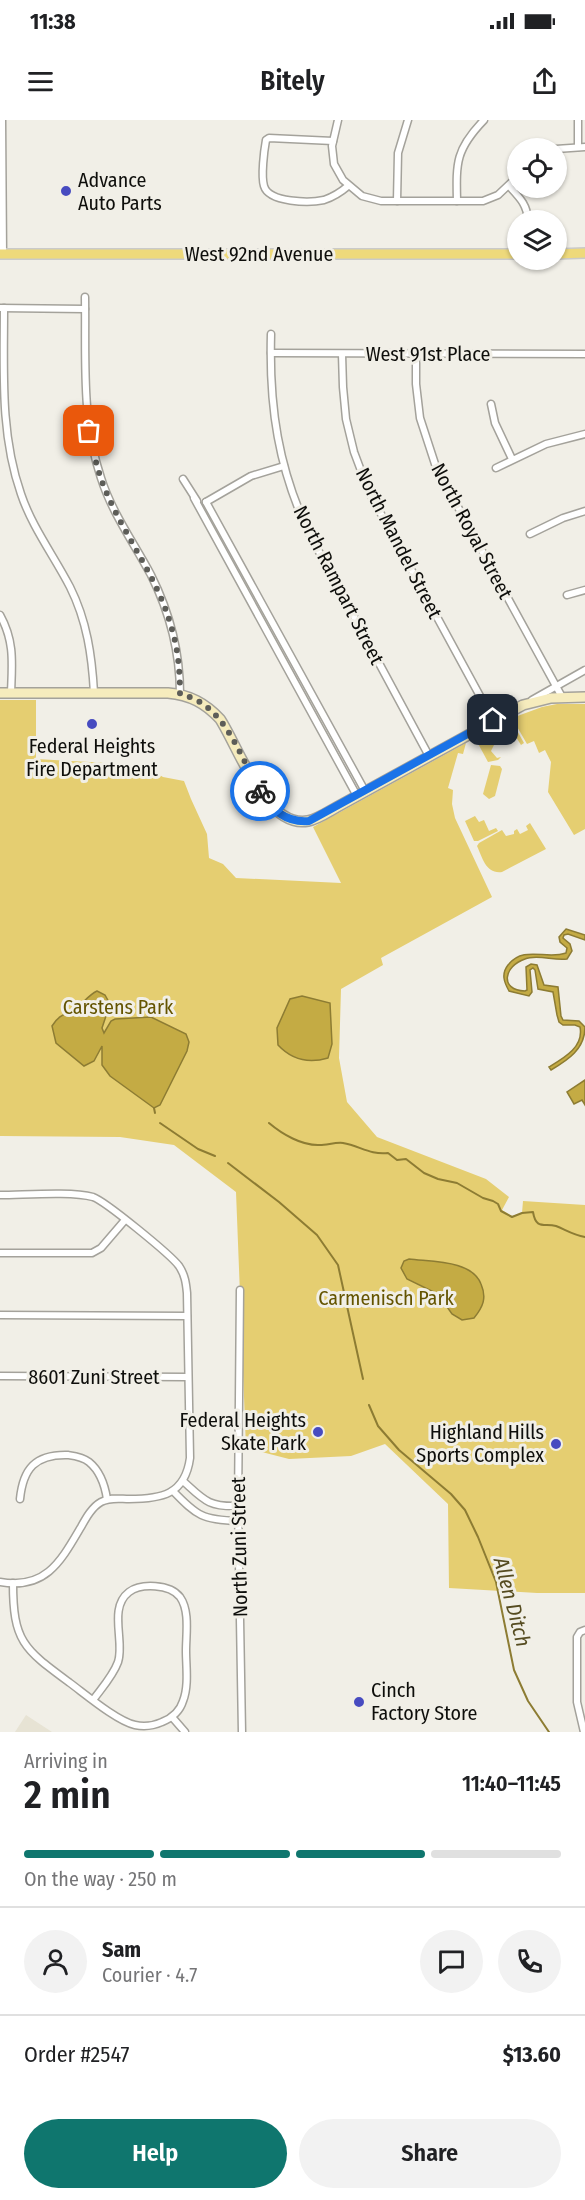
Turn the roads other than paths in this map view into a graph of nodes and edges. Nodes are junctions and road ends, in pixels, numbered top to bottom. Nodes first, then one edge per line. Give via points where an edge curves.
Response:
1 (2, 120) edge
2 (338, 120) edge
3 (408, 120) edge
4 (484, 120) edge
5 (578, 120) edge
6 (333, 141) junction
7 (581, 147) edge
8 (348, 186) junction
9 (507, 187) edge
10 (397, 201) junction
11 (457, 201) junction
12 (2, 254) edge
13 (507, 254) edge
14 (567, 254) edge
15 (585, 254) edge
16 (85, 297) dead end
17 (2, 308) edge
18 (85, 309) junction
19 (271, 334) dead end
20 (271, 354) junction
21 (342, 354) junction
22 (585, 354) edge
23 (416, 355) junction
24 (491, 404) dead end
25 (585, 434) edge
26 (512, 459) junction
27 (284, 466) junction
28 (496, 468) dead end
29 (183, 479) dead end
30 (194, 498) junction
31 (206, 502) junction
32 (585, 511) edge
33 (530, 534) dead end
34 (254, 589) junction
35 (585, 590) edge
36 (246, 593) junction
37 (567, 596) dead end
38 (0, 615) edge
39 (298, 670) junction
40 (585, 670) edge
41 (290, 674) junction
42 (556, 686) junction
43 (0, 693) edge
44 (11, 693) junction
45 (94, 693) junction
46 (180, 694) junction
47 (562, 697) junction
48 (585, 697) edge
49 (524, 705) junction
50 (493, 720) junction
51 (429, 756) junction
52 (361, 794) junction
53 (0, 1195) edge
54 (125, 1220) junction
55 (0, 1253) edge
56 (240, 1290) dead end
57 (0, 1315) edge
58 (187, 1316) junction
59 (0, 1376) edge
60 (188, 1377) junction
61 (183, 1482) junction
62 (173, 1491) junction
63 (20, 1499) dead end
64 (107, 1500) junction
65 (238, 1506) junction
66 (238, 1521) junction
67 (0, 1582) edge
68 (13, 1583) junction
69 (583, 1631) edge
70 (93, 1700) junction
71 (172, 1717) junction
72 (185, 1732) edge
73 (242, 1732) edge
74 (584, 1732) edge

1 - 12 street
2 - 6 street
3 - 10 street via 398,153
4 - 11 street via 461,150 456,175
5 - 7 street
6 - 8 street via 334,164
6 - 8 street via 266,140 264,186 275,197 316,201 336,195
8 - 10 street via 375,200
9 - 11 street via 490,200
10 - 11 street
12 - 13 main road, West 92nd Avenue
14 - 15 main road
16 - 18 street
17 - 18 street
17 - 45 street via 9,451 22,497 82,617 92,659
18 - 46 street via 86,396 94,455 113,506 166,611 177,652
19 - 20 street, North Rampart Street
20 - 21 street, West 91st Place
20 - 27 street, North Rampart Street via 273,412
21 - 23 street, West 91st Place
21 - 50 street, North Mandel Street via 346,419 369,492
22 - 23 street, West 91st Place
23 - 42 street, North Royal Street via 420,418 436,467
24 - 26 street via 495,423
25 - 26 street via 546,444
26 - 28 street
27 - 31 street via 251,476
27 - 51 street, North Rampart Street via 309,535
29 - 30 street
30 - 31 street
30 - 36 street
31 - 34 street
32 - 33 street
34 - 36 street
34 - 39 street
35 - 37 street
36 - 41 street
38 - 44 street via 9,634
39 - 41 street
39 - 52 street
40 - 42 street
41 - 52 street
42 - 47 street, North Royal Street
42 - 49 street
43 - 44 street
44 - 45 street
45 - 46 street
46 - 52 street via 204,704 220,719 265,798 279,814 309,821
47 - 48 street
47 - 49 street
49 - 50 street
50 - 51 street
51 - 52 street
53 - 54 street, 8601 Zuni Street via 91,1197
54 - 55 street via 92,1254
54 - 58 street, 8601 Zuni Street via 180,1268 186,1284
56 - 65 street, North Zuni Street
57 - 58 street
58 - 60 street, 8601 Zuni Street
59 - 60 street, 8601 Zuni Street
60 - 61 street, 8601 Zuni Street via 190,1458
61 - 62 street
61 - 65 street via 209,1503
62 - 64 street via 155,1497
62 - 66 street via 199,1515
63 - 64 street via 22,1482 31,1466 48,1456 61,1455 79,1456 93,1465
64 - 68 street via 91,1511 58,1565 42,1576
65 - 66 street, North Zuni Street
66 - 73 street, North Zuni Street
67 - 68 street
68 - 70 street via 15,1621 26,1646
69 - 74 street via 577,1637 577,1702
70 - 71 street via 132,1725 155,1725
70 - 71 street via 118,1662 123,1599 139,1588 166,1588 182,1601 186,1618 185,1695
71 - 72 street

